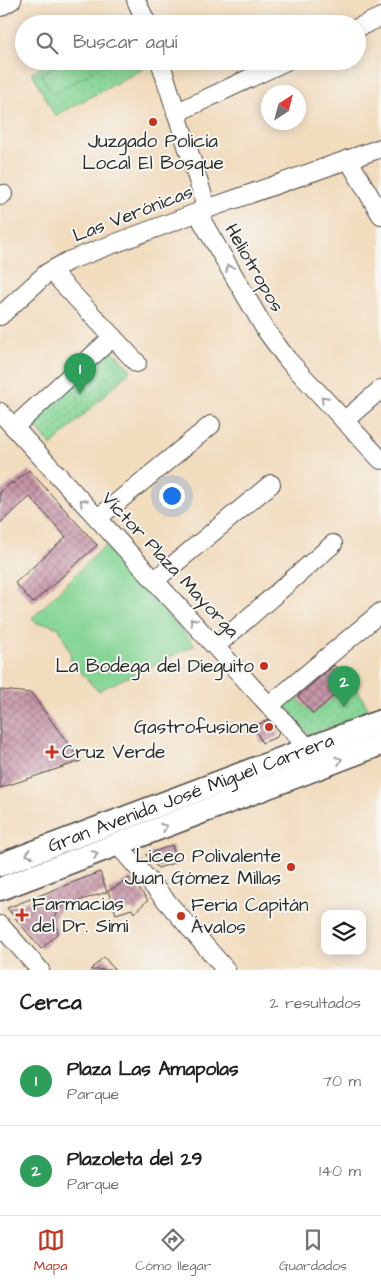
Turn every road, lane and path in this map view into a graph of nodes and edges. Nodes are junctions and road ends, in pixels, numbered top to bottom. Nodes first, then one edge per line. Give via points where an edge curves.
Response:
1 (12, 0) edge
2 (136, 0) edge
3 (0, 7) edge
4 (143, 15) edge
5 (381, 17) edge
6 (366, 24) edge
7 (163, 70) edge
8 (267, 70) edge
9 (176, 113) junction
10 (381, 148) edge
11 (348, 159) junction
12 (204, 210) junction
13 (381, 216) edge
14 (51, 271) junction
15 (0, 316) edge
16 (113, 337) junction
17 (137, 363) dead end
18 (381, 389) edge
19 (0, 412) edge
20 (344, 420) junction
21 (211, 425) dead end
22 (14, 427) junction
23 (381, 460) edge
24 (271, 484) dead end
25 (98, 518) junction
26 (333, 544) dead end
27 (155, 580) junction
28 (381, 612) edge
29 (216, 646) junction
30 (270, 705) junction
31 (381, 720) edge
32 (381, 744) edge
33 (308, 748) junction
34 (298, 776) junction
35 (124, 818) junction
36 (118, 845) junction
37 (0, 865) edge
38 (0, 889) edge
39 (0, 924) edge
40 (40, 970) edge
41 (226, 970) edge

1 - 3 street
2 - 4 street
5 - 6 street
7 - 9 street, Heliotropos
8 - 9 street
9 - 12 street, Heliotropos via 204,199
10 - 11 street, Las Verónicas
11 - 12 street, Las Verónicas
11 - 13 street
12 - 14 street, Las Verónicas via 68,261
20 -> 12 street, Heliotropos via 287,359 264,329 202,221
14 - 15 street, Las Verónicas
14 - 16 street
16 - 17 street
16 - 22 street
18 - 20 street
19 - 22 street, Víctor Plaza Mayorga
20 - 23 street, Heliotropos
21 - 25 street
25 -> 22 street, Víctor Plaza Mayorga
24 - 27 street
25 - 27 street, Víctor Plaza Mayorga
26 - 29 street
29 -> 27 street, Víctor Plaza Mayorga
28 - 30 street
29 - 30 street, Víctor Plaza Mayorga
30 - 33 street, Víctor Plaza Mayorga
31 - 33 main road, Gran Avenida José Miguel Carrera
34 -> 32 main road, Gran Avenida José Miguel Carrera
33 - 34 main road via 305,764
33 - 35 main road, Gran Avenida José Miguel Carrera
36 -> 34 main road, Gran Avenida José Miguel Carrera
35 - 36 main road via 118,832
35 -> 37 main road, Gran Avenida José Miguel Carrera
38 -> 36 main road, Gran Avenida José Miguel Carrera
36 - 41 street
39 - 40 street

